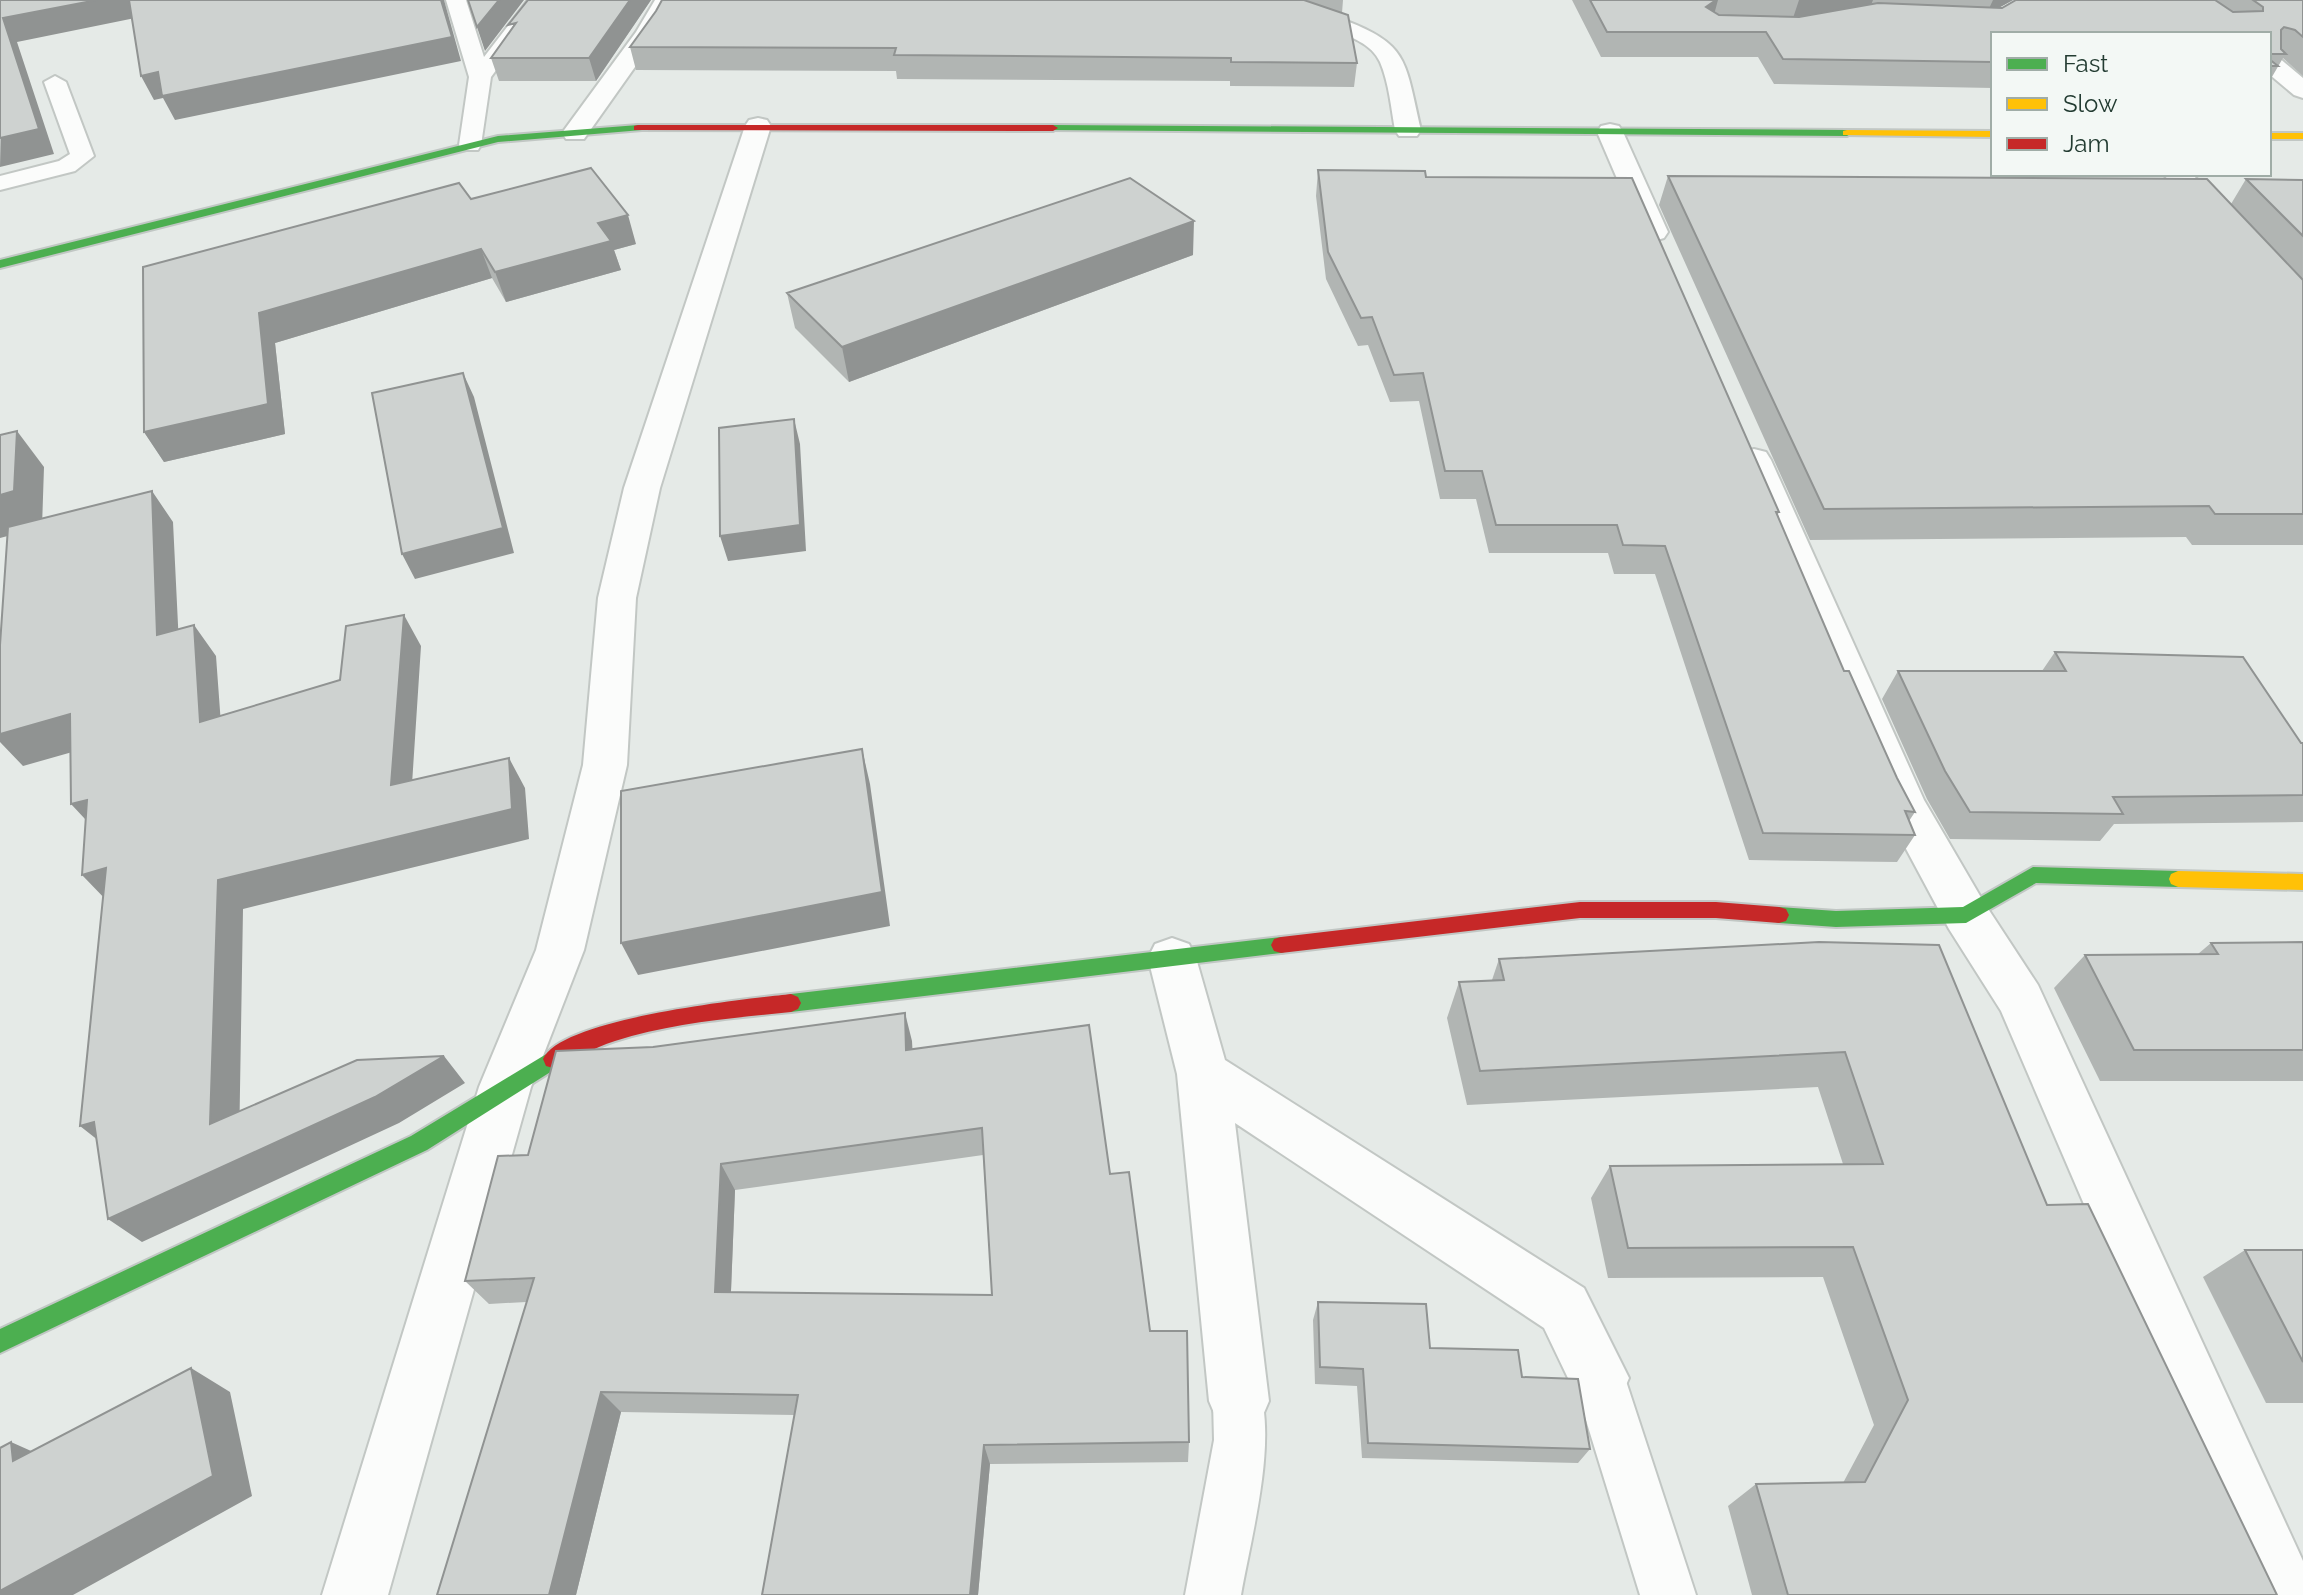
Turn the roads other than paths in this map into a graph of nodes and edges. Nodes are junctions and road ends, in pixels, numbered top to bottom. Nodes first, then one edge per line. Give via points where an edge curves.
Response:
1 (456, 0) edge
2 (538, 0) edge
3 (666, 0) edge
4 (1285, 0) edge
5 (2271, 64) edge
6 (480, 77) junction
7 (55, 82) dead end
8 (2303, 90) edge
9 (758, 126) junction
10 (1408, 130) junction
11 (1610, 132) junction
12 (575, 133) junction
13 (1991, 134) edge
14 (2271, 136) edge
15 (2303, 136) edge
16 (470, 145) junction
17 (2179, 176) edge
18 (0, 183) edge
19 (1668, 263) edge
20 (0, 264) edge
21 (2303, 309) edge
22 (1738, 424) edge
23 (2303, 882) edge
24 (1966, 915) junction
25 (1172, 958) junction
26 (1203, 1074) junction
27 (505, 1087) junction
28 (0, 1341) edge
29 (1599, 1378) joint
30 (1239, 1401) joint
31 (355, 1595) edge
32 (1213, 1595) edge
33 (1668, 1595) edge
34 (2285, 1595) edge

1 - 6 lane
2 - 6 lane
3 - 12 street
4 - 10 street via 1300,12 1372,40 1390,56
5 - 8 street
6 - 16 lane
7 - 18 lane via 82,156 67,166
9 - 10 street
9 - 12 street
9 - 27 street via 642,488 617,598 605,765 560,950
10 - 11 street
11 - 13 street
11 - 19 street
12 - 16 street
14 - 15 street
16 - 20 street
17 - 21 street
22 - 24 street via 1904,804
23 - 24 street via 2033,875
24 - 25 street via 1836,919 1716,910 1580,910
24 - 34 street via 2021,1000
25 - 26 street
25 - 27 street via 671,1017 582,1042
26 - 29 street via 1564,1308
26 - 30 street
27 - 28 street via 419,1143
27 - 31 street
29 - 33 lane
30 - 32 lane via 1240,1440

